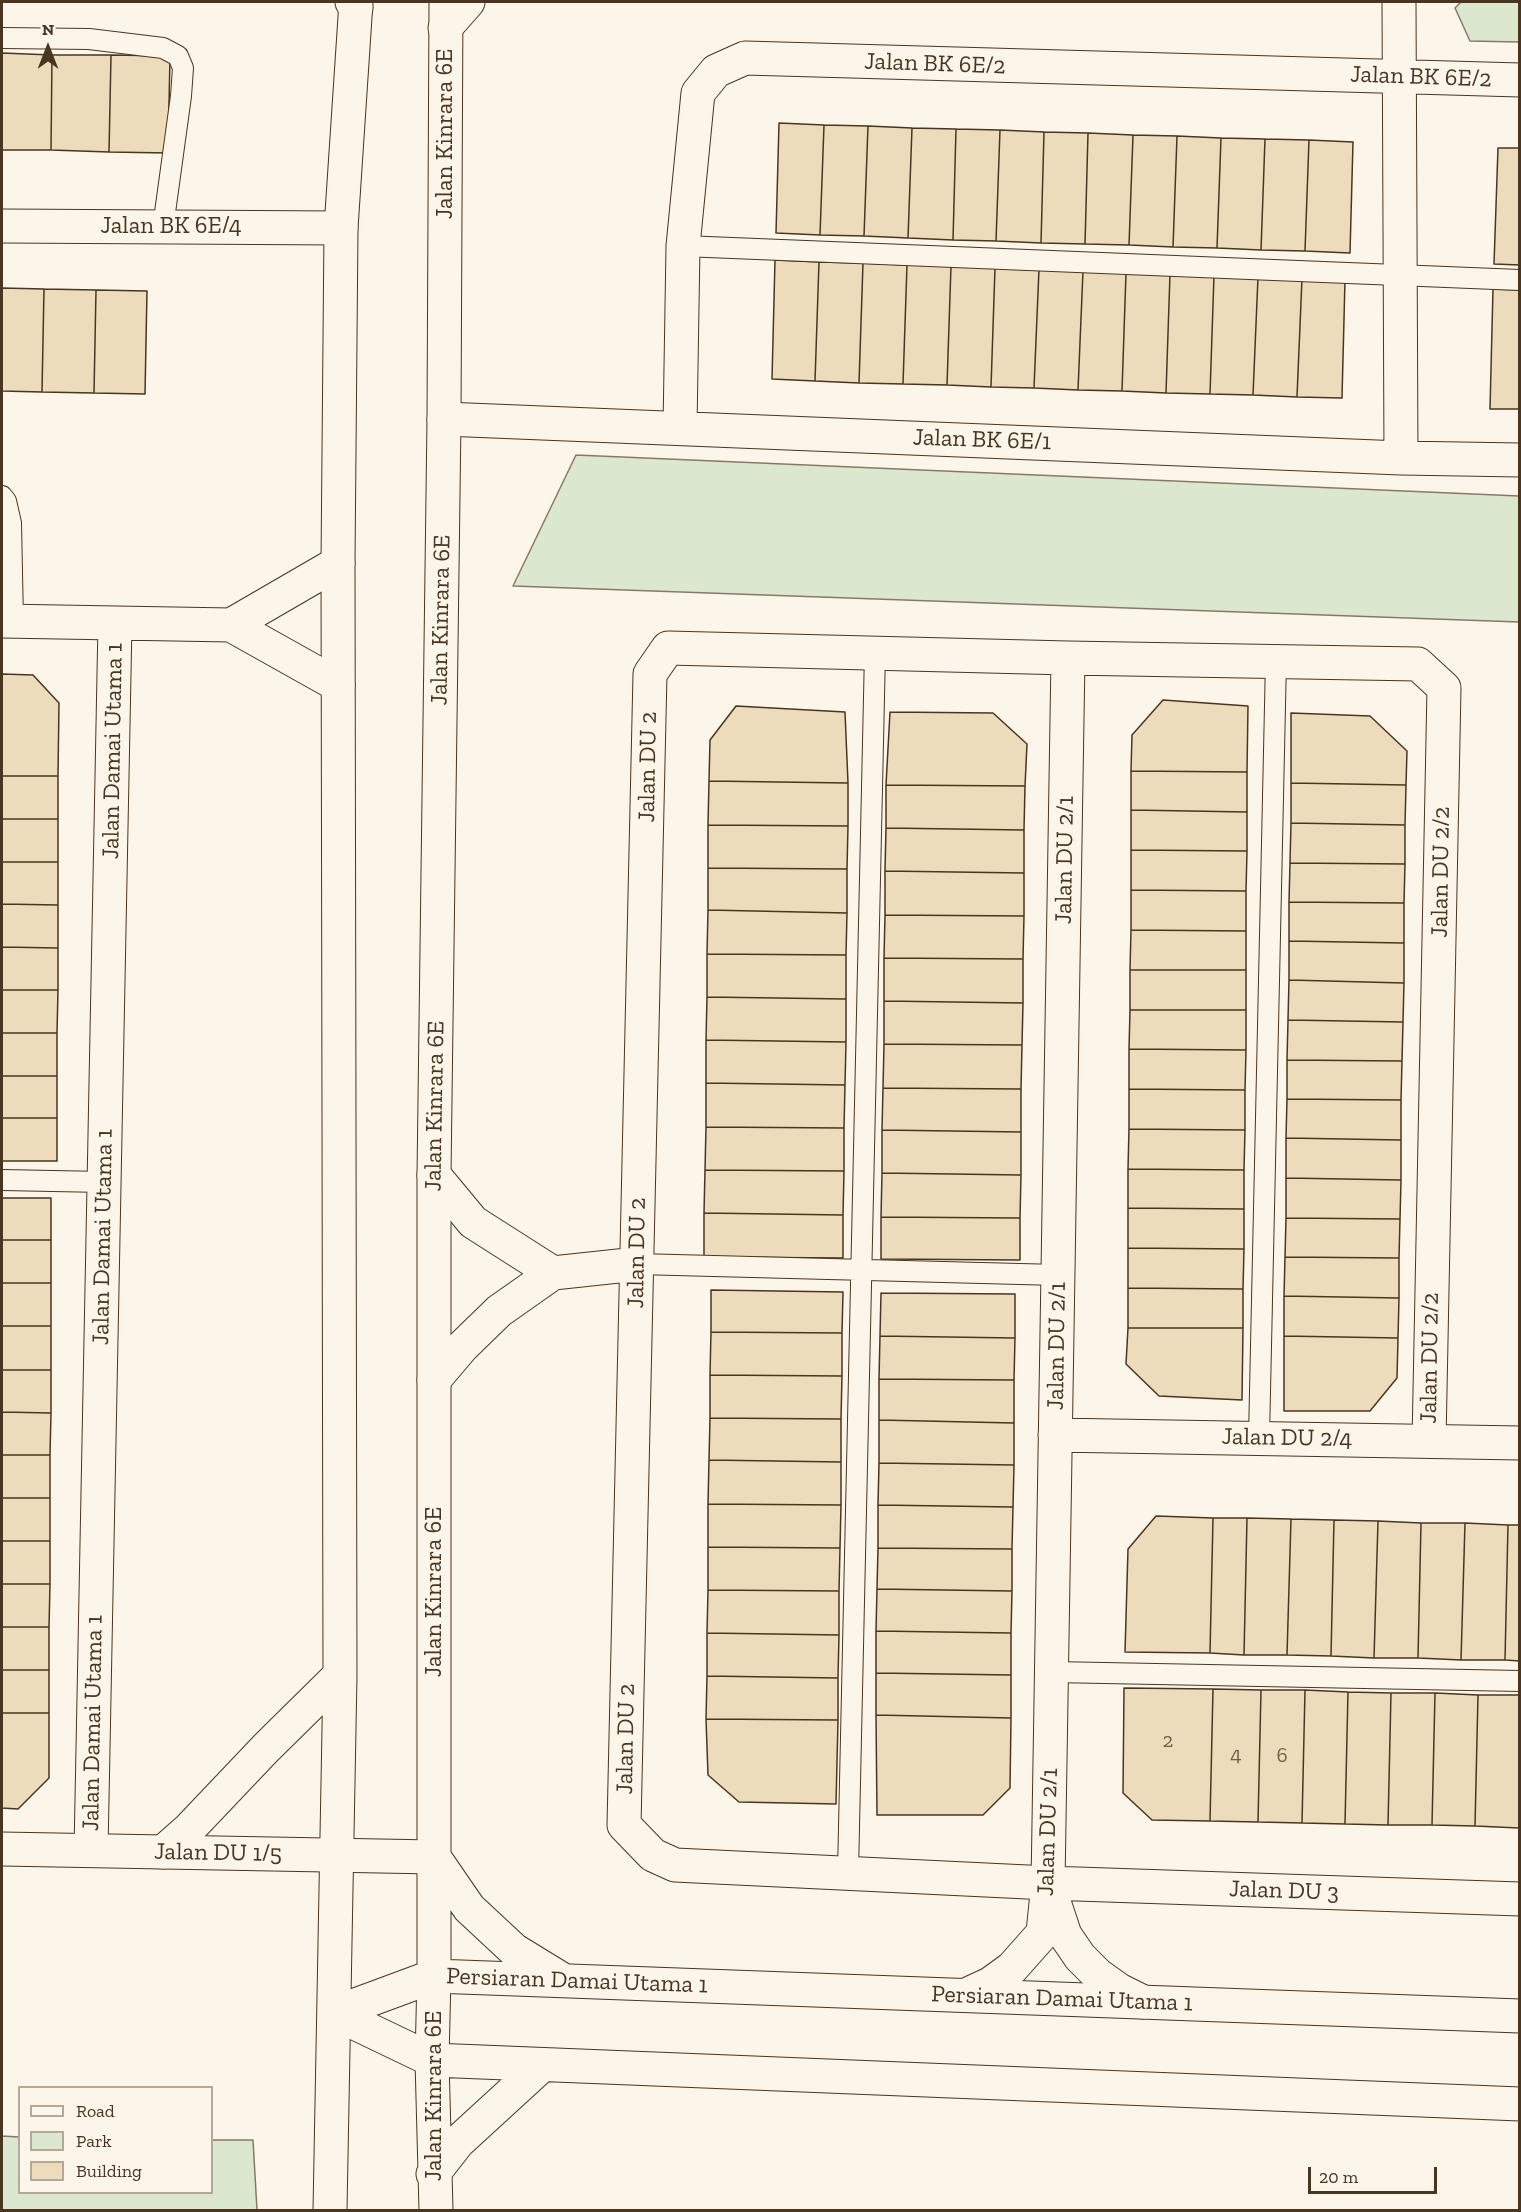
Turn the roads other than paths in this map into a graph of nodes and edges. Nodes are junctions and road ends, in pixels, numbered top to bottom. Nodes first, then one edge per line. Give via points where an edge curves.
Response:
1 (468, 2) edge
2 (1399, 2) edge
3 (355, 4) edge
4 (445, 15) edge
5 (2, 38) edge
6 (1401, 77) junction
7 (1520, 80) edge
8 (2, 225) edge
9 (163, 227) junction
10 (341, 228) junction
11 (683, 246) junction
12 (1399, 276) junction
13 (1520, 279) edge
14 (444, 419) junction
15 (680, 428) junction
16 (1401, 458) junction
17 (1520, 460) edge
18 (2, 496) edge
19 (338, 563) junction
20 (7, 621) edge
21 (115, 623) junction
22 (231, 626) junction
23 (875, 652) junction
24 (1068, 658) junction
25 (1276, 660) junction
26 (338, 686) junction
27 (434, 1175) junction
28 (2, 1180) edge
29 (104, 1182) junction
30 (637, 1264) junction
31 (861, 1269) junction
32 (553, 1273) junction
33 (1058, 1275) junction
34 (434, 1380) junction
35 (1055, 1435) junction
36 (1259, 1437) junction
37 (1429, 1441) junction
38 (1520, 1443) edge
39 (1052, 1672) junction
40 (340, 1676) junction
41 (1520, 1681) edge
42 (2, 1849) edge
43 (91, 1851) junction
44 (163, 1852) junction
45 (336, 1856) junction
46 (434, 1857) junction
47 (848, 1872) junction
48 (1048, 1883) junction
49 (1520, 1899) edge
50 (434, 1976) junction
51 (565, 1981) junction
52 (966, 1995) junction
53 (1143, 2002) junction
54 (334, 2013) junction
55 (1520, 2016) edge
56 (432, 2061) junction
57 (542, 2065) junction
58 (1520, 2104) edge
59 (433, 2174) junction
60 (330, 2211) edge
61 (436, 2211) edge

1 - 4 street
2 - 6 street
3 - 10 street
4 - 14 street, Jalan Kinrara 6E
5 - 9 lane via 89,39 163,48 178,56 183,68 181,96
6 - 7 street, Jalan BK 6E/2
6 - 11 street, Jalan BK 6E/2 via 745,58 716,71 698,93
6 - 12 street
8 - 9 street, Jalan BK 6E/4
9 - 10 street, Jalan BK 6E/4
10 - 19 street
11 - 12 lane
11 - 15 street, Jalan BK 6E/2
12 - 13 lane
12 - 16 street
14 - 15 street, Jalan BK 6E/1
14 - 27 street, Jalan Kinrara 6E
15 - 16 street, Jalan BK 6E/1
16 - 17 street, Jalan BK 6E/1
18 - 20 lane via 11,523
19 - 22 street
19 - 26 street
20 - 21 street, Jalan Damai Utama 1
21 - 22 street, Jalan Damai Utama 1
21 - 29 street, Jalan Damai Utama 1
22 - 26 street, Jalan Damai Utama 1
23 - 24 street, Jalan DU 2
23 - 30 street, Jalan DU 2 via 668,648 650,674
23 - 31 lane
24 - 25 street, Jalan DU 2/2
24 - 33 street, Jalan DU 2/1
25 - 36 lane
25 - 37 street, Jalan DU 2/2 via 1418,664 1444,688
26 - 40 street
27 - 32 street via 473,1222
27 - 34 street, Jalan Kinrara 6E
28 - 29 lane
29 - 43 street, Jalan Damai Utama 1
30 - 31 lane
30 - 32 street
30 - 47 street, Jalan DU 2 via 624,1825 653,1856 675,1865
31 - 33 lane
31 - 47 lane
32 - 34 street via 499,1311
33 - 35 street, Jalan DU 2/1
34 - 46 street, Jalan Kinrara 6E
35 - 36 street, Jalan DU 2/4
35 - 39 street, Jalan DU 2/1
36 - 37 street, Jalan DU 2/4
37 - 38 street, Jalan DU 2/4
39 - 41 lane
39 - 48 street, Jalan DU 2/1
40 - 44 street
40 - 45 street
42 - 43 street, Jalan DU 1/5
43 - 44 street, Jalan DU 1/5
44 - 45 street, Jalan DU 1/5
45 - 46 street, Jalan DU 1/5
45 - 54 street
46 - 50 street, Jalan Kinrara 6E
46 - 51 street via 469,1908 514,1950
47 - 48 street, Jalan DU 2
48 - 49 street, Jalan DU 3
48 - 52 street, Jalan DU 2/1 via 1043,1933 1012,1968
48 - 53 street, Jalan DU 2/1 via 1065,1935 1080,1957 1098,1976
50 - 51 street, Persiaran Damai Utama 1
50 - 54 street, Persiaran Damai Utama 1
50 - 56 street, Jalan Kinrara 6E
51 - 52 street, Persiaran Damai Utama 1
52 - 53 street, Persiaran Damai Utama 1
53 - 55 street, Persiaran Damai Utama 1
54 - 56 street
54 - 60 street
56 - 57 street
56 - 59 street, Jalan Kinrara 6E
57 - 58 street
57 - 59 street via 458,2142
59 - 61 street, Jalan Kinrara 6E

